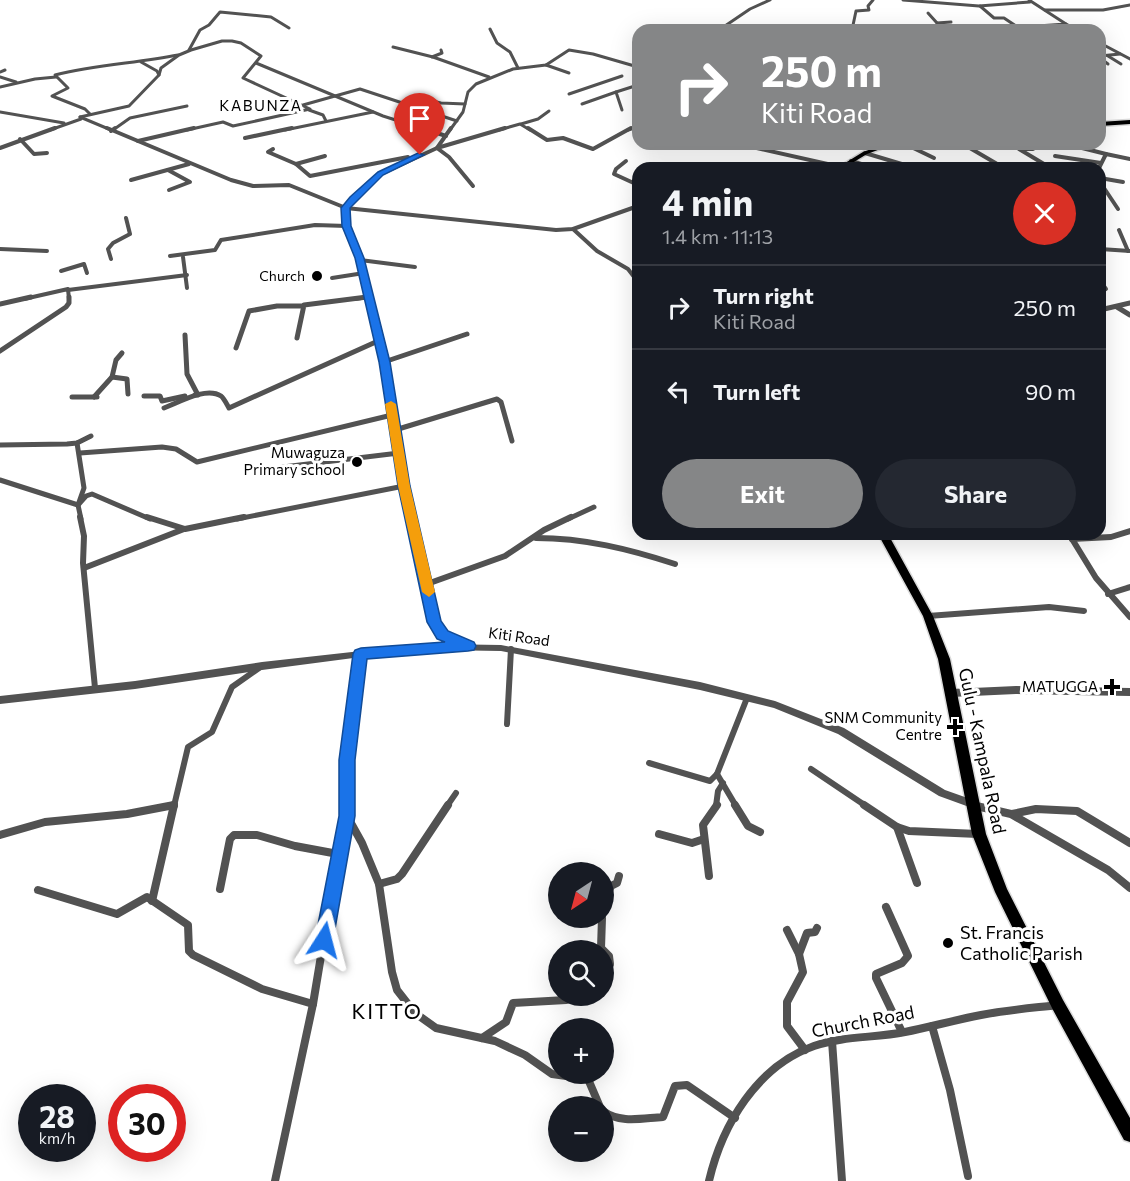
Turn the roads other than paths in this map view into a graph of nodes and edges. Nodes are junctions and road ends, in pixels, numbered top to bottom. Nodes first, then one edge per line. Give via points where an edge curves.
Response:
1 (770, 0) edge
2 (873, 0) edge
3 (903, 0) edge
4 (933, 0) edge
5 (952, 0) edge
6 (987, 0) edge
7 (1030, 1) edge
8 (938, 3) junction
9 (956, 3) junction
10 (994, 4) junction
11 (1130, 5) edge
12 (980, 6) junction
13 (1045, 10) junction
14 (928, 13) dead end
15 (951, 22) dead end
16 (938, 23) joint
17 (728, 24) edge
18 (853, 24) edge
19 (1014, 24) edge
20 (1066, 24) edge
21 (289, 28) dead end
22 (490, 29) dead end
23 (1106, 46) edge
24 (393, 47) dead end
25 (441, 50) dead end
26 (188, 51) junction
27 (1120, 54) junction
28 (179, 55) junction
29 (1107, 55) joint
30 (431, 57) junction
31 (1130, 59) edge
32 (141, 62) junction
33 (256, 63) junction
34 (1121, 64) dead end
35 (546, 65) junction
36 (632, 65) edge
37 (518, 68) junction
38 (5, 70) dead end
39 (569, 73) dead end
40 (0, 74) edge
41 (159, 75) junction
42 (622, 76) dead end
43 (56, 77) junction
44 (490, 78) junction
45 (22, 83) junction
46 (0, 87) edge
47 (632, 87) edge
48 (616, 92) junction
49 (570, 94) dead end
50 (333, 96) junction
51 (418, 98) dead end
52 (465, 104) junction
53 (582, 104) dead end
54 (303, 105) junction
55 (188, 106) dead end
56 (309, 110) junction
57 (622, 110) dead end
58 (549, 111) dead end
59 (0, 112) edge
60 (374, 112) junction
61 (90, 114) junction
62 (81, 119) junction
63 (326, 121) junction
64 (457, 121) junction
65 (1130, 122) edge
66 (66, 123) junction
67 (520, 124) junction
68 (1106, 124) edge
69 (632, 128) edge
70 (111, 131) junction
71 (446, 136) junction
72 (245, 138) dead end
73 (20, 139) junction
74 (136, 141) junction
75 (0, 148) edge
76 (437, 148) junction
77 (273, 149) dead end
78 (764, 150) edge
79 (874, 150) edge
80 (917, 150) edge
81 (974, 150) edge
82 (1021, 150) edge
83 (1094, 150) edge
84 (47, 153) dead end
85 (865, 153) junction
86 (1106, 154) junction
87 (420, 155) junction
88 (325, 156) dead end
89 (1055, 156) dead end
90 (934, 158) dead end
91 (1130, 159) edge
92 (626, 161) dead end
93 (851, 161) joint
94 (816, 162) edge
95 (854, 162) edge
96 (895, 162) edge
97 (995, 162) edge
98 (1041, 162) edge
99 (1082, 162) edge
100 (1102, 162) edge
101 (189, 163) junction
102 (296, 164) junction
103 (168, 169) junction
104 (1106, 179) edge
105 (131, 180) dead end
106 (632, 182) edge
107 (1123, 182) dead end
108 (473, 186) dead end
109 (169, 190) dead end
110 (1106, 191) edge
111 (346, 208) junction
112 (632, 208) edge
113 (1118, 209) dead end
114 (126, 219) dead end
115 (347, 226) junction
116 (573, 229) junction
117 (1119, 230) dead end
118 (0, 249) edge
119 (1106, 249) edge
120 (47, 251) dead end
121 (1129, 251) edge
122 (191, 253) junction
123 (170, 256) dead end
124 (183, 257) junction
125 (111, 259) dead end
126 (176, 260) dead end
127 (360, 260) junction
128 (415, 267) dead end
129 (61, 271) dead end
130 (87, 273) dead end
131 (363, 273) junction
132 (632, 274) edge
133 (187, 275) junction
134 (332, 278) dead end
135 (187, 288) dead end
136 (68, 291) junction
137 (368, 297) junction
138 (1130, 303) edge
139 (0, 304) edge
140 (303, 306) junction
141 (1117, 307) junction
142 (1106, 309) edge
143 (1130, 315) edge
144 (467, 334) dead end
145 (185, 335) dead end
146 (297, 338) dead end
147 (378, 341) junction
148 (236, 348) dead end
149 (0, 351) edge
150 (122, 352) dead end
151 (384, 362) junction
152 (112, 377) junction
153 (128, 394) dead end
154 (198, 395) junction
155 (144, 396) dead end
156 (72, 397) dead end
157 (164, 408) dead end
158 (392, 415) junction
159 (395, 430) junction
160 (91, 436) dead end
161 (512, 441) dead end
162 (77, 443) junction
163 (0, 445) edge
164 (80, 453) junction
165 (399, 453) junction
166 (283, 467) dead end
167 (0, 480) edge
168 (404, 486) junction
169 (78, 505) junction
170 (594, 507) dead end
171 (185, 529) junction
172 (1130, 531) edge
173 (1106, 537) edge
174 (536, 538) junction
175 (886, 540) edge
176 (1072, 540) edge
177 (675, 564) dead end
178 (84, 568) junction
179 (427, 584) junction
180 (1130, 587) edge
181 (1108, 594) junction
182 (1084, 611) dead end
183 (928, 616) junction
184 (1130, 617) edge
185 (468, 646) junction
186 (511, 649) junction
187 (361, 654) junction
188 (262, 666) junction
189 (95, 688) junction
190 (951, 693) junction
191 (1130, 693) edge
192 (747, 698) junction
193 (0, 700) edge
194 (507, 724) dead end
195 (649, 763) dead end
196 (811, 769) dead end
197 (717, 774) junction
198 (723, 783) junction
199 (456, 793) dead end
200 (972, 804) junction
201 (174, 805) junction
202 (1011, 814) junction
203 (347, 816) junction
204 (897, 827) junction
205 (760, 832) dead end
206 (659, 834) dead end
207 (979, 834) junction
208 (0, 835) edge
209 (704, 839) junction
210 (1130, 843) edge
211 (338, 854) junction
212 (619, 876) dead end
213 (709, 876) dead end
214 (917, 883) dead end
215 (379, 884) junction
216 (614, 884) edge
217 (1130, 888) edge
218 (220, 889) dead end
219 (38, 890) dead end
220 (152, 900) junction
221 (886, 907) dead end
222 (817, 928) dead end
223 (787, 930) dead end
224 (799, 954) junction
225 (548, 1001) edge
226 (313, 1004) junction
227 (1058, 1005) junction
228 (932, 1026) junction
229 (902, 1032) junction
230 (482, 1038) junction
231 (832, 1041) junction
232 (805, 1050) junction
233 (595, 1096) edge
234 (614, 1117) edge
235 (735, 1119) junction
236 (1130, 1134) edge
237 (968, 1176) dead end
238 (275, 1181) edge
239 (709, 1181) edge
240 (842, 1181) edge

1 - 17 street
2 - 18 street via 869,10 856,11
3 - 8 street
4 - 8 street
5 - 9 street
6 - 10 street
7 - 10 street
7 - 13 street
8 - 9 street
9 - 12 street
10 - 12 street
11 - 13 street via 1103,10
12 - 19 street via 994,18
13 - 20 street
14 - 16 street
15 - 16 street
21 - 26 street via 270,17 220,12 200,30
22 - 37 street via 497,43 513,53
23 - 27 street
24 - 30 street
25 - 30 street
26 - 28 street
26 - 33 street via 223,41 236,42 261,56
27 - 29 street
27 - 31 street
28 - 32 street
28 - 41 street via 161,68
29 - 34 street
30 - 44 street
32 - 41 street
32 - 43 street via 78,69
33 - 50 street
33 - 54 street via 242,78
35 - 36 street via 573,50
35 - 37 street
35 - 39 street
37 - 44 street
38 - 40 street
40 - 45 street
41 - 61 street via 129,106
42 - 49 street
43 - 45 street via 37,77
43 - 61 street via 68,88 52,96
44 - 52 street via 472,87
45 - 46 street
47 - 48 street
48 - 53 street
48 - 57 street
50 - 54 street
50 - 60 street
50 - 64 street via 360,89
51 - 52 street
52 - 64 street
54 - 56 street
55 - 70 street via 132,117
56 - 63 street via 323,115
56 - 74 street via 232,126 216,123
58 - 67 street
59 - 66 street
60 - 63 street
60 - 71 street
61 - 62 street
62 - 66 street
62 - 70 street
63 - 72 street
64 - 71 street
65 - 68 main road
66 - 73 street
67 - 69 street via 544,139 561,137 593,149
67 - 76 street
70 - 74 street
71 - 76 street
73 - 75 street
73 - 84 street via 34,154
74 - 101 street
76 - 87 street
76 - 108 street
77 - 102 street via 268,152
78 - 94 street
79 - 85 main road
80 - 90 street
81 - 97 street
82 - 98 street
83 - 86 street
85 - 93 main road
85 - 96 street
86 - 91 street
86 - 100 street
87 - 102 street via 310,176
87 - 111 street via 381,174
88 - 102 street
89 - 99 street
92 - 106 street via 614,174
93 - 95 street
101 - 103 street
101 - 111 street via 244,185 289,185
103 - 105 street
103 - 109 street via 190,182
104 - 107 street
110 - 113 street
111 - 115 street
111 - 116 street via 546,230
112 - 116 street
114 - 125 street via 130,234 110,245
115 - 122 street via 315,225 246,235 221,240 215,250
115 - 127 street
116 - 132 street
117 - 121 street
118 - 120 street
119 - 121 street
122 - 123 street
122 - 124 street
124 - 126 street
124 - 133 street
127 - 128 street
127 - 131 street
129 - 130 street via 84,264
131 - 134 street
131 - 137 street
133 - 135 street
133 - 136 street
136 - 139 street
136 - 149 street via 66,307
137 - 140 street
137 - 147 street
138 - 141 street
140 - 146 street
140 - 148 street via 249,310
141 - 142 street
141 - 143 street
144 - 151 street
145 - 154 street via 187,374
147 - 151 street
147 - 154 street via 229,408 216,393
150 - 152 street
151 - 158 street
152 - 153 street via 127,379
152 - 156 street via 96,397
154 - 155 street via 162,401 159,396
154 - 157 street
158 - 159 street
158 - 164 street via 197,462 176,449 162,447
159 - 161 street via 497,399
159 - 165 street
160 - 162 street
162 - 163 street
162 - 164 street
164 - 169 street via 84,489
165 - 166 street
165 - 168 street
167 - 169 street
168 - 171 street
168 - 179 street
169 - 171 street via 92,494 152,520
169 - 178 street via 84,536
170 - 174 street via 544,530
171 - 178 street
172 - 173 street
174 - 177 street via 558,537 617,547
174 - 179 street via 506,556
175 - 183 main road, Gulu - Kampala Road
176 - 181 street via 1084,565
178 - 189 street
179 - 185 street via 436,629
180 - 181 street
181 - 184 street
182 - 183 street via 1048,607
183 - 190 main road, Gulu - Kampala Road via 944,659
185 - 186 street, Kiti Road
185 - 187 street, Kiti Road
186 - 192 street, Kiti Road
186 - 194 street
187 - 188 street, Kiti Road
187 - 203 street via 347,760
188 - 189 street, Kiti Road
188 - 201 street via 232,687 213,732 188,747
189 - 193 street, Kiti Road
190 - 191 street
190 - 200 main road, Gulu - Kampala Road
192 - 197 street
192 - 200 street, Kiti Road via 841,731 942,793
195 - 197 street via 710,781
196 - 204 street
197 - 198 street
198 - 205 street via 748,826
198 - 209 street via 717,805 704,825
199 - 215 street via 402,874
200 - 202 street
200 - 207 main road, Gulu - Kampala Road
201 - 208 street via 45,822
201 - 220 street
202 - 210 street via 1036,808 1077,811
202 - 217 street via 1108,870
203 - 211 street
203 - 215 street
204 - 207 street
204 - 214 street
206 - 209 street via 692,843
207 - 227 main road, Gulu - Kampala Road via 1002,892
209 - 213 street
211 - 218 street via 262,836 234,835
211 - 226 street
212 - 216 street
215 - 230 street via 392,972 403,1000 436,1028
219 - 220 street via 117,914 141,898
220 - 226 street via 188,925 188,948 193,955 262,989
221 - 229 street via 908,956 901,965 879,971 876,978
222 - 224 street via 807,933
223 - 224 street
224 - 232 street via 803,972 788,1002 787,1026
225 - 230 street via 513,1003 506,1022
226 - 238 street
227 - 228 street, Church Road via 982,1014
227 - 236 main road, Gulu - Kampala Road
228 - 229 street, Church Road
228 - 237 street
229 - 231 street, Church Road
230 - 233 street via 525,1055 552,1074 588,1079
231 - 232 street, Church Road
231 - 240 street
232 - 235 street, Church Road via 759,1083 745,1098
234 - 235 street via 663,1117 675,1086 680,1084
235 - 239 street, Church Road via 722,1136

